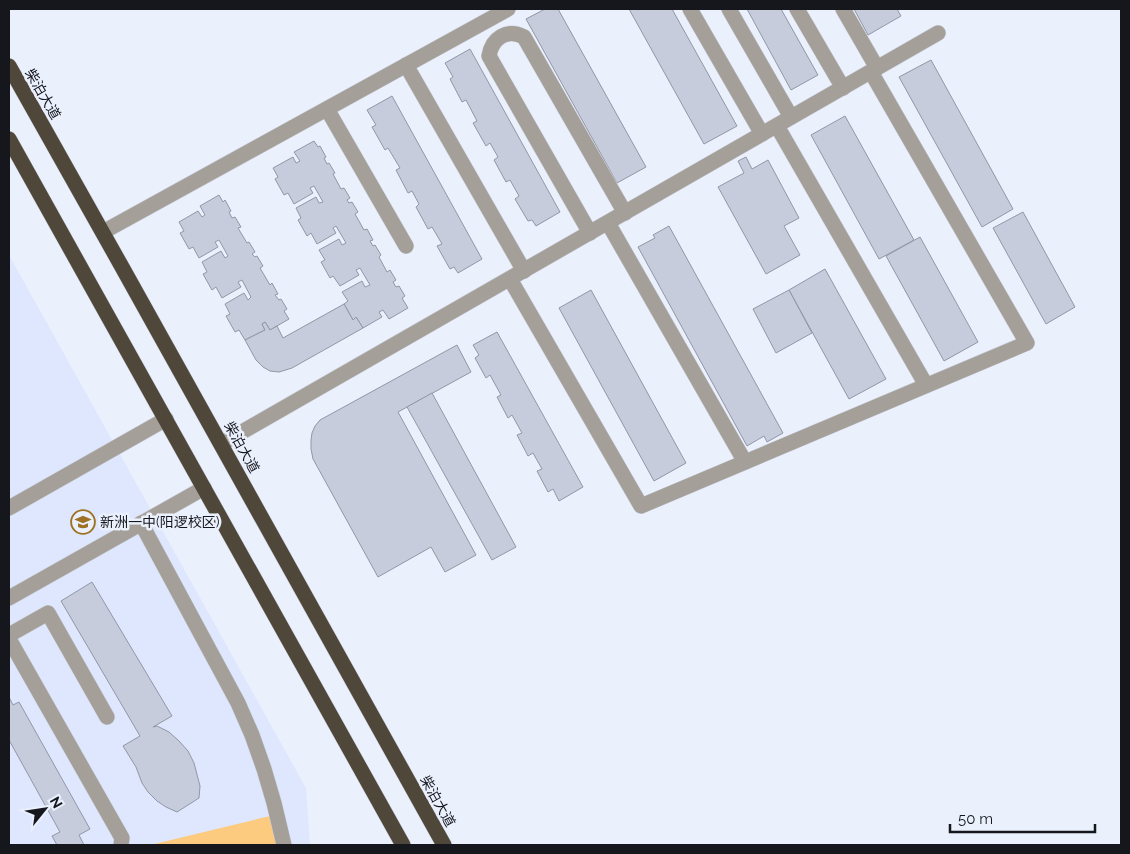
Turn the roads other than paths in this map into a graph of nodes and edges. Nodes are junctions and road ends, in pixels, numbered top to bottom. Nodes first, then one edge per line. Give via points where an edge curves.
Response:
1 (508, 9) edge
2 (690, 9) edge
3 (729, 9) edge
4 (797, 9) edge
5 (842, 9) edge
6 (938, 33) dead end
7 (406, 65) junction
8 (9, 66) edge
9 (874, 70) junction
10 (842, 88) junction
11 (327, 109) junction
12 (791, 118) junction
13 (777, 126) junction
14 (762, 134) junction
15 (9, 139) edge
16 (625, 213) junction
17 (608, 223) junction
18 (103, 232) junction
19 (590, 233) junction
20 (406, 246) dead end
21 (524, 271) junction
22 (510, 279) junction
23 (926, 385) junction
24 (166, 419) junction
25 (221, 444) junction
26 (746, 462) junction
27 (204, 488) junction
28 (9, 508) edge
29 (141, 523) junction
30 (9, 598) edge
31 (9, 637) edge
32 (107, 717) dead end
33 (121, 845) edge
34 (284, 845) edge
35 (403, 845) edge
36 (444, 845) edge

1 - 7 street
2 - 14 street
3 - 12 street
4 - 10 street
5 - 9 street
6 - 9 street
7 - 11 street
7 - 21 street
8 - 18 highway, 柴泊大道
9 - 10 street
9 - 23 street via 1027,343
10 - 12 street
11 - 18 street
11 - 20 street
12 - 13 street
13 - 14 street
13 - 23 street
14 - 16 street
15 - 24 highway
16 - 17 street
16 - 19 street via 524,38 513,34 500,37 490,48 489,56
17 - 19 street
17 - 26 street
18 - 25 highway, 柴泊大道
19 - 21 street
21 - 22 street
22 - 25 street
22 - 26 street via 641,506
23 - 26 street
24 - 27 highway
24 - 28 street
25 - 36 highway, 柴泊大道
27 - 29 street
27 - 35 highway
29 - 30 street
29 - 34 street via 238,703 264,769
31 - 32 street via 48,613
31 - 33 street via 122,838

